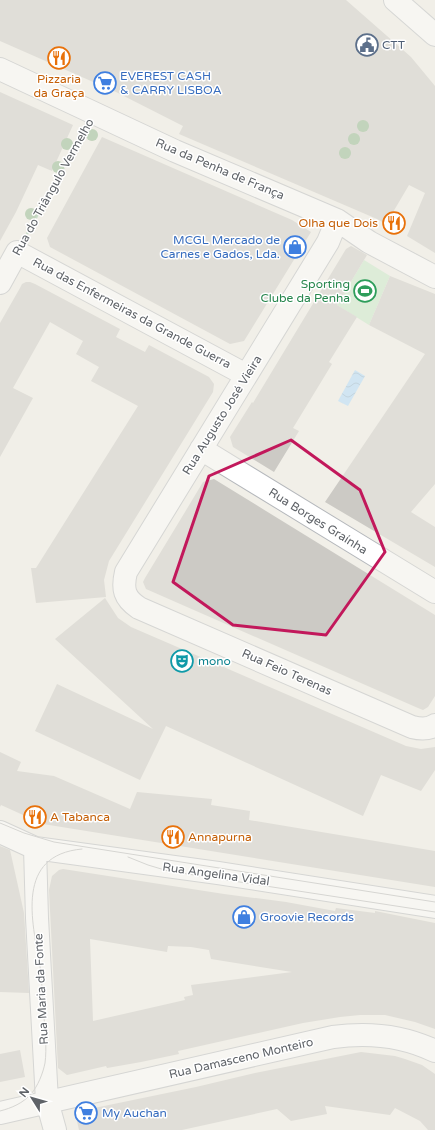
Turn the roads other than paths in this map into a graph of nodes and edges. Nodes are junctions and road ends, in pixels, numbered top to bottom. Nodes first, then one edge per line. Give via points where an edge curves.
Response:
1 (395, 0) edge
2 (435, 35) edge
3 (0, 69) edge
4 (337, 220) junction
5 (17, 252) joint
6 (435, 277) edge
7 (0, 283) edge
8 (246, 375) junction
9 (201, 449) junction
10 (435, 592) edge
11 (139, 608) joint
12 (435, 725) edge
13 (0, 832) edge
14 (35, 848) junction
15 (435, 907) edge
16 (435, 1051) edge
17 (47, 1102) junction
18 (0, 1113) edge
19 (55, 1130) edge

1 - 2 street
3 - 4 street, Rua da Penha de França via 176,151
4 - 6 street, Rua da Penha de França via 369,242
4 - 8 street, Rua Augusto José Vieira via 328,242
5 - 7 street, Rua do Triângulo Vermelho
5 - 8 street, Rua das Enfermeiras da Grande Guerra
8 - 9 street, Rua Augusto José Vieira
9 - 10 street, Rua Borges Graínha
9 - 11 street, Rua Augusto José Vieira via 126,572 124,593
11 - 12 street, Rua Feio Terenas via 412,727 421,729
13 - 14 street, Rua Angelina Vidal
14 - 15 street, Rua Angelina Vidal
14 - 17 street, Rua Maria da Fonte
16 - 17 street, Rua Damasceno Monteiro via 395,1037 354,1034 326,1038
17 - 18 street, Rua Damasceno Monteiro
17 - 19 street, Rua Maria da Fonte

